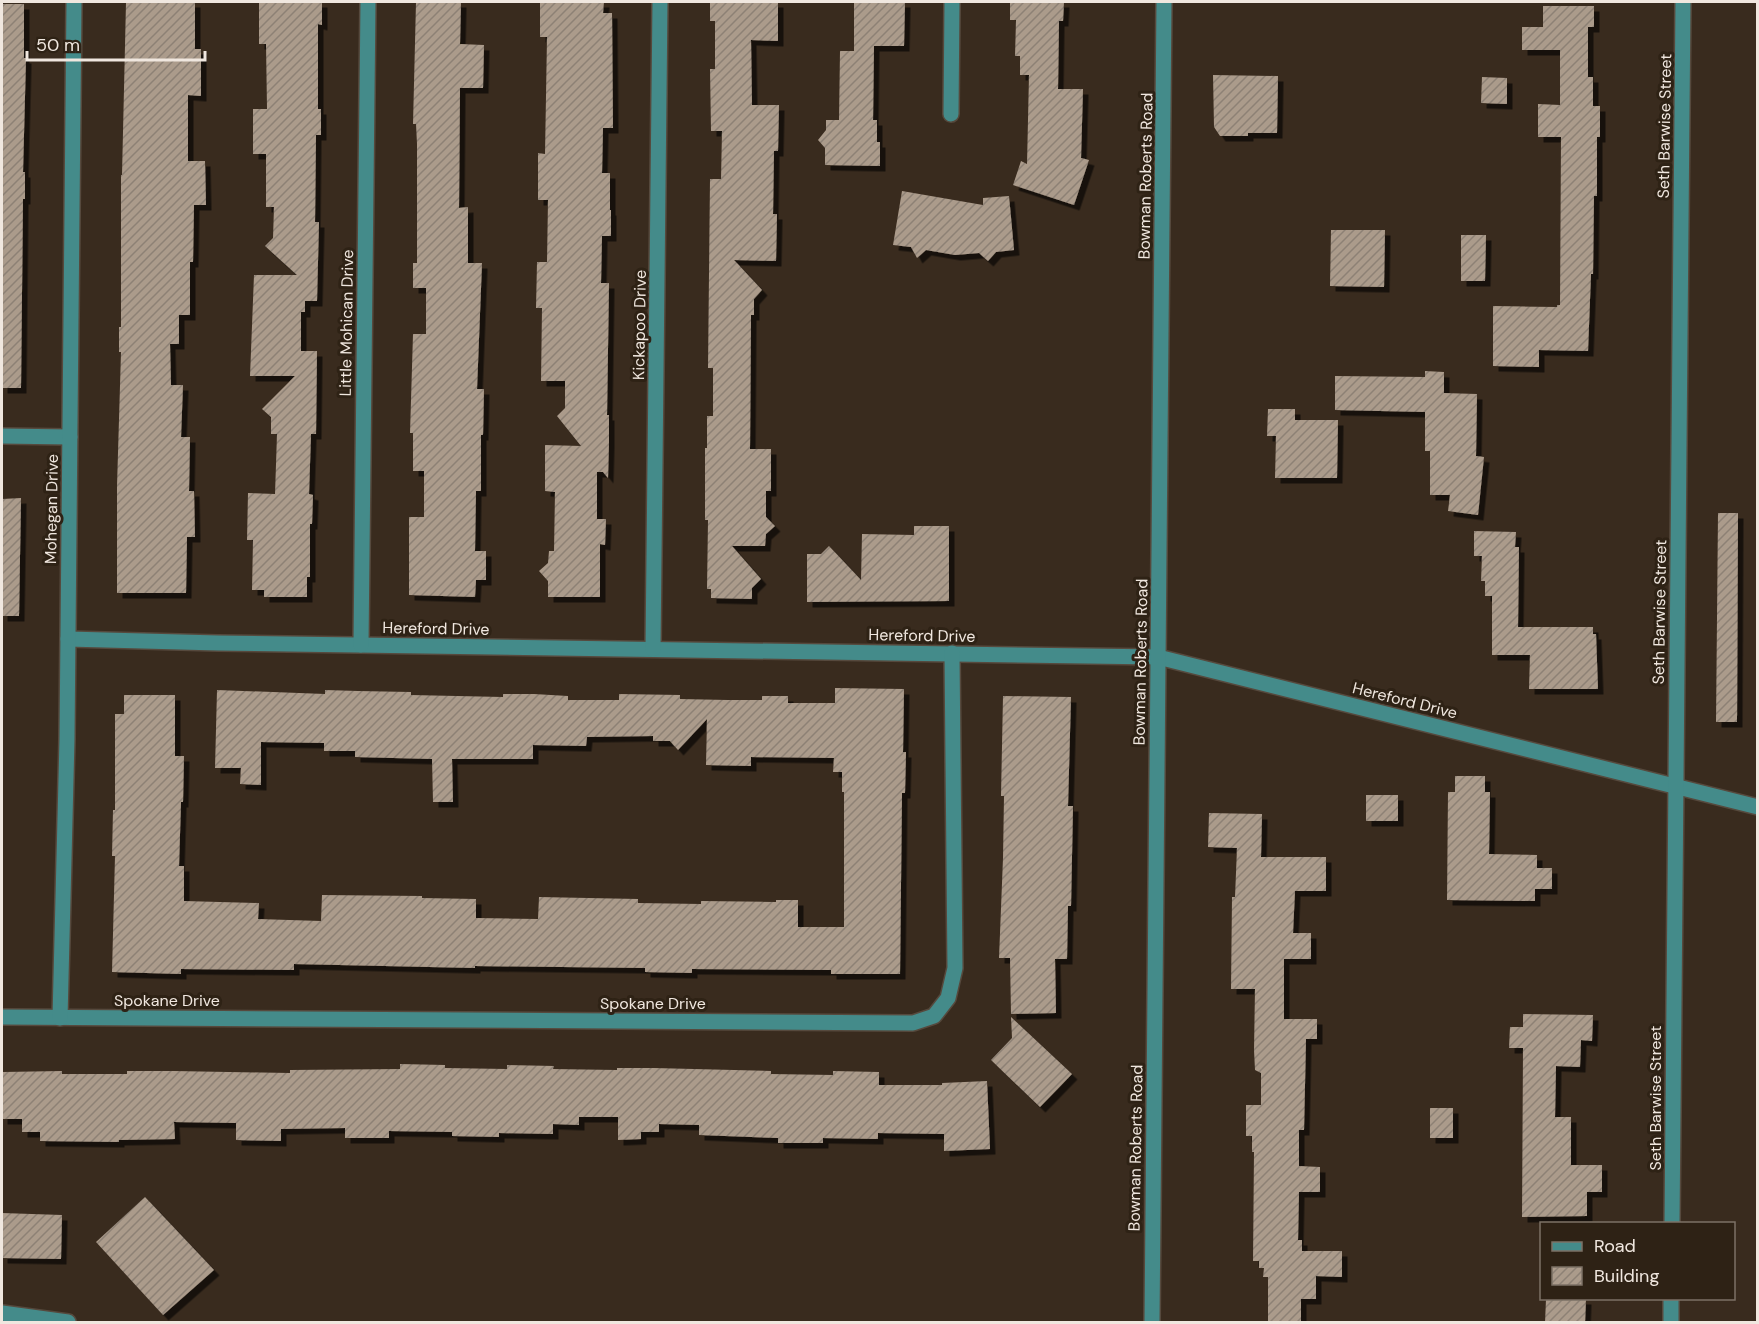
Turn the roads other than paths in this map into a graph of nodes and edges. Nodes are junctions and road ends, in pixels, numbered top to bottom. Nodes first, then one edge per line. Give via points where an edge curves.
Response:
1 (74, 2) edge
2 (368, 2) edge
3 (660, 2) edge
4 (952, 2) edge
5 (1164, 2) edge
6 (1683, 2) edge
7 (951, 114) dead end
8 (2, 436) edge
9 (70, 436) junction
10 (68, 639) junction
11 (361, 645) junction
12 (653, 649) junction
13 (952, 653) junction
14 (1158, 657) junction
15 (1676, 786) junction
16 (1758, 807) edge
17 (2, 1017) edge
18 (60, 1018) junction
19 (1672, 1222) edge
20 (1671, 1300) edge
21 (2, 1313) edge
22 (68, 1323) edge
23 (1152, 1323) edge
24 (1671, 1323) edge

1 - 9 street, Mohegan Drive
2 - 11 street, Little Mohican Drive
3 - 12 street, Kickapoo Drive
4 - 7 street
5 - 14 street, Bowman Roberts Road
6 - 15 street, Seth Barwise Street
8 - 9 street
9 - 10 street, Mohegan Drive
10 - 11 street, Hereford Drive
10 - 18 street, Mohegan Drive
11 - 12 street, Hereford Drive
12 - 13 street, Hereford Drive
13 - 14 street, Hereford Drive
13 - 18 street, Spokane Drive via 956,968 948,998 934,1016 912,1023
14 - 15 street, Hereford Drive
14 - 23 street, Bowman Roberts Road
15 - 16 street, Hereford Drive
15 - 19 street, Seth Barwise Street
17 - 18 street, Spokane Drive
20 - 24 street
21 - 22 street

